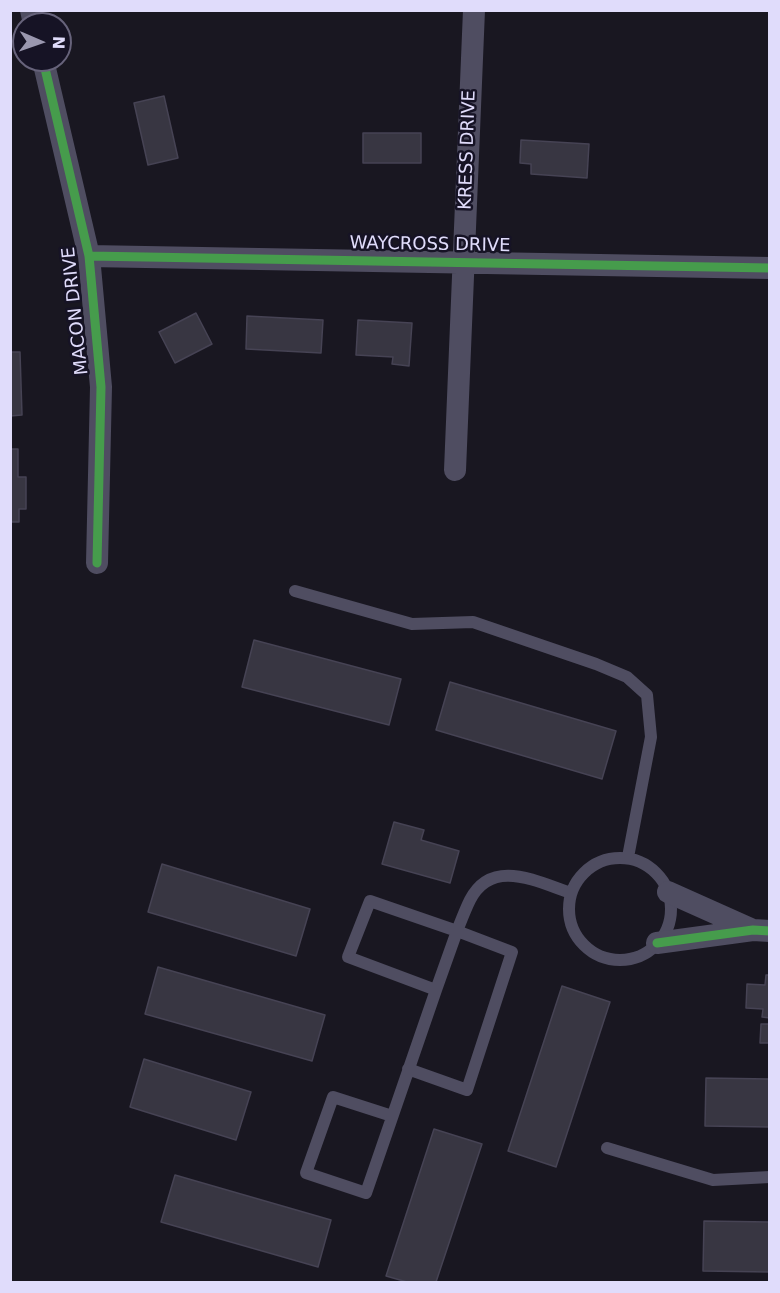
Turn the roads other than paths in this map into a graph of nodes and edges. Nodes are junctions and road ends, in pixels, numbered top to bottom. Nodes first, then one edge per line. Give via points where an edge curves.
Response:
1 (474, 10) edge
2 (46, 72) edge
3 (89, 256) junction
4 (464, 262) junction
5 (770, 268) edge
6 (455, 470) dead end
7 (97, 563) dead end
8 (295, 591) dead end
9 (628, 857) junction
10 (668, 892) junction
11 (571, 893) junction
12 (457, 931) junction
13 (761, 931) edge
14 (657, 943) junction
15 (436, 990) junction
16 (408, 1069) junction
17 (392, 1116) junction
18 (608, 1148) dead end
19 (770, 1177) edge

1 - 4 street, KRESS DRIVE
2 - 3 street, MACON DRIVE
3 - 4 street, WAYCROSS DRIVE
3 - 7 street, MACON DRIVE via 101,387
4 - 5 street, WAYCROSS DRIVE
4 - 6 street, KRESS DRIVE
8 - 9 lane via 412,624 473,622 627,677 647,695 651,736
9 - 10 lane via 653,869
9 - 11 lane via 594,864 581,874
10 - 13 street
10 - 14 lane via 669,922
11 - 12 lane via 506,874 496,876 478,888
11 - 14 lane via 570,923 589,950 604,958 621,960 637,957
12 - 15 lane
12 - 15 lane via 370,901 348,957
12 - 16 lane via 512,952 467,1090
13 - 14 street
15 - 16 lane
16 - 17 lane
17 - 17 lane via 366,1193 306,1173 333,1096
18 - 19 lane via 713,1180

